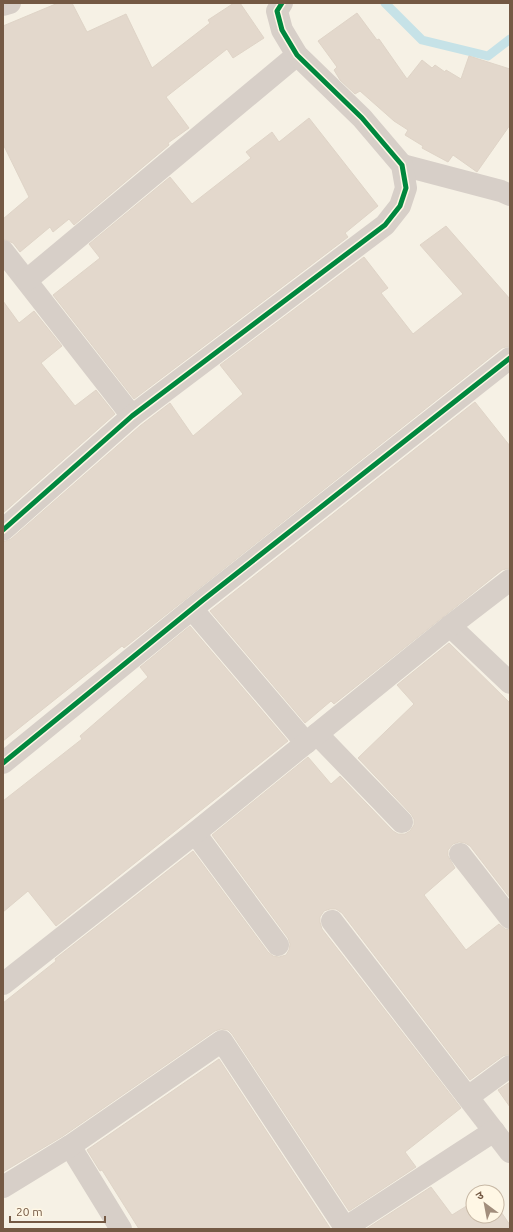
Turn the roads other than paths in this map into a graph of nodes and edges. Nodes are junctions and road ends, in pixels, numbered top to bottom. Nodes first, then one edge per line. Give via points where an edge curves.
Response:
1 (10, 3) edge
2 (3, 5) edge
3 (277, 6) edge
4 (297, 55) junction
5 (402, 165) junction
6 (510, 195) edge
7 (3, 250) edge
8 (27, 280) junction
9 (510, 358) edge
10 (132, 416) junction
11 (3, 530) edge
12 (510, 580) edge
13 (192, 609) junction
14 (450, 626) junction
15 (510, 683) edge
16 (312, 739) junction
17 (3, 763) edge
18 (402, 822) dead end
19 (195, 834) junction
20 (460, 854) dead end
21 (510, 918) edge
22 (332, 921) dead end
23 (278, 945) dead end
24 (3, 984) edge
25 (510, 1066) edge
26 (468, 1097) junction
27 (494, 1131) junction
28 (70, 1146) junction
29 (510, 1152) edge
30 (3, 1187) edge
31 (346, 1228) edge
32 (121, 1229) edge

1 - 2 street
3 - 4 street via 282,30
4 - 5 street via 362,118
4 - 8 street
5 - 6 street via 501,190
5 - 10 street via 406,188 400,206 385,225
7 - 8 street
8 - 10 street
9 - 13 street
10 - 11 street
12 - 14 street
13 - 16 street
13 - 17 street
14 - 15 street
14 - 16 street
16 - 18 street
16 - 19 street
19 - 23 street
19 - 24 street
20 - 21 street
22 - 26 street
25 - 26 street
26 - 27 street
27 - 29 street
27 - 31 street
28 - 30 street
28 - 31 street via 222,1041
28 - 32 street

